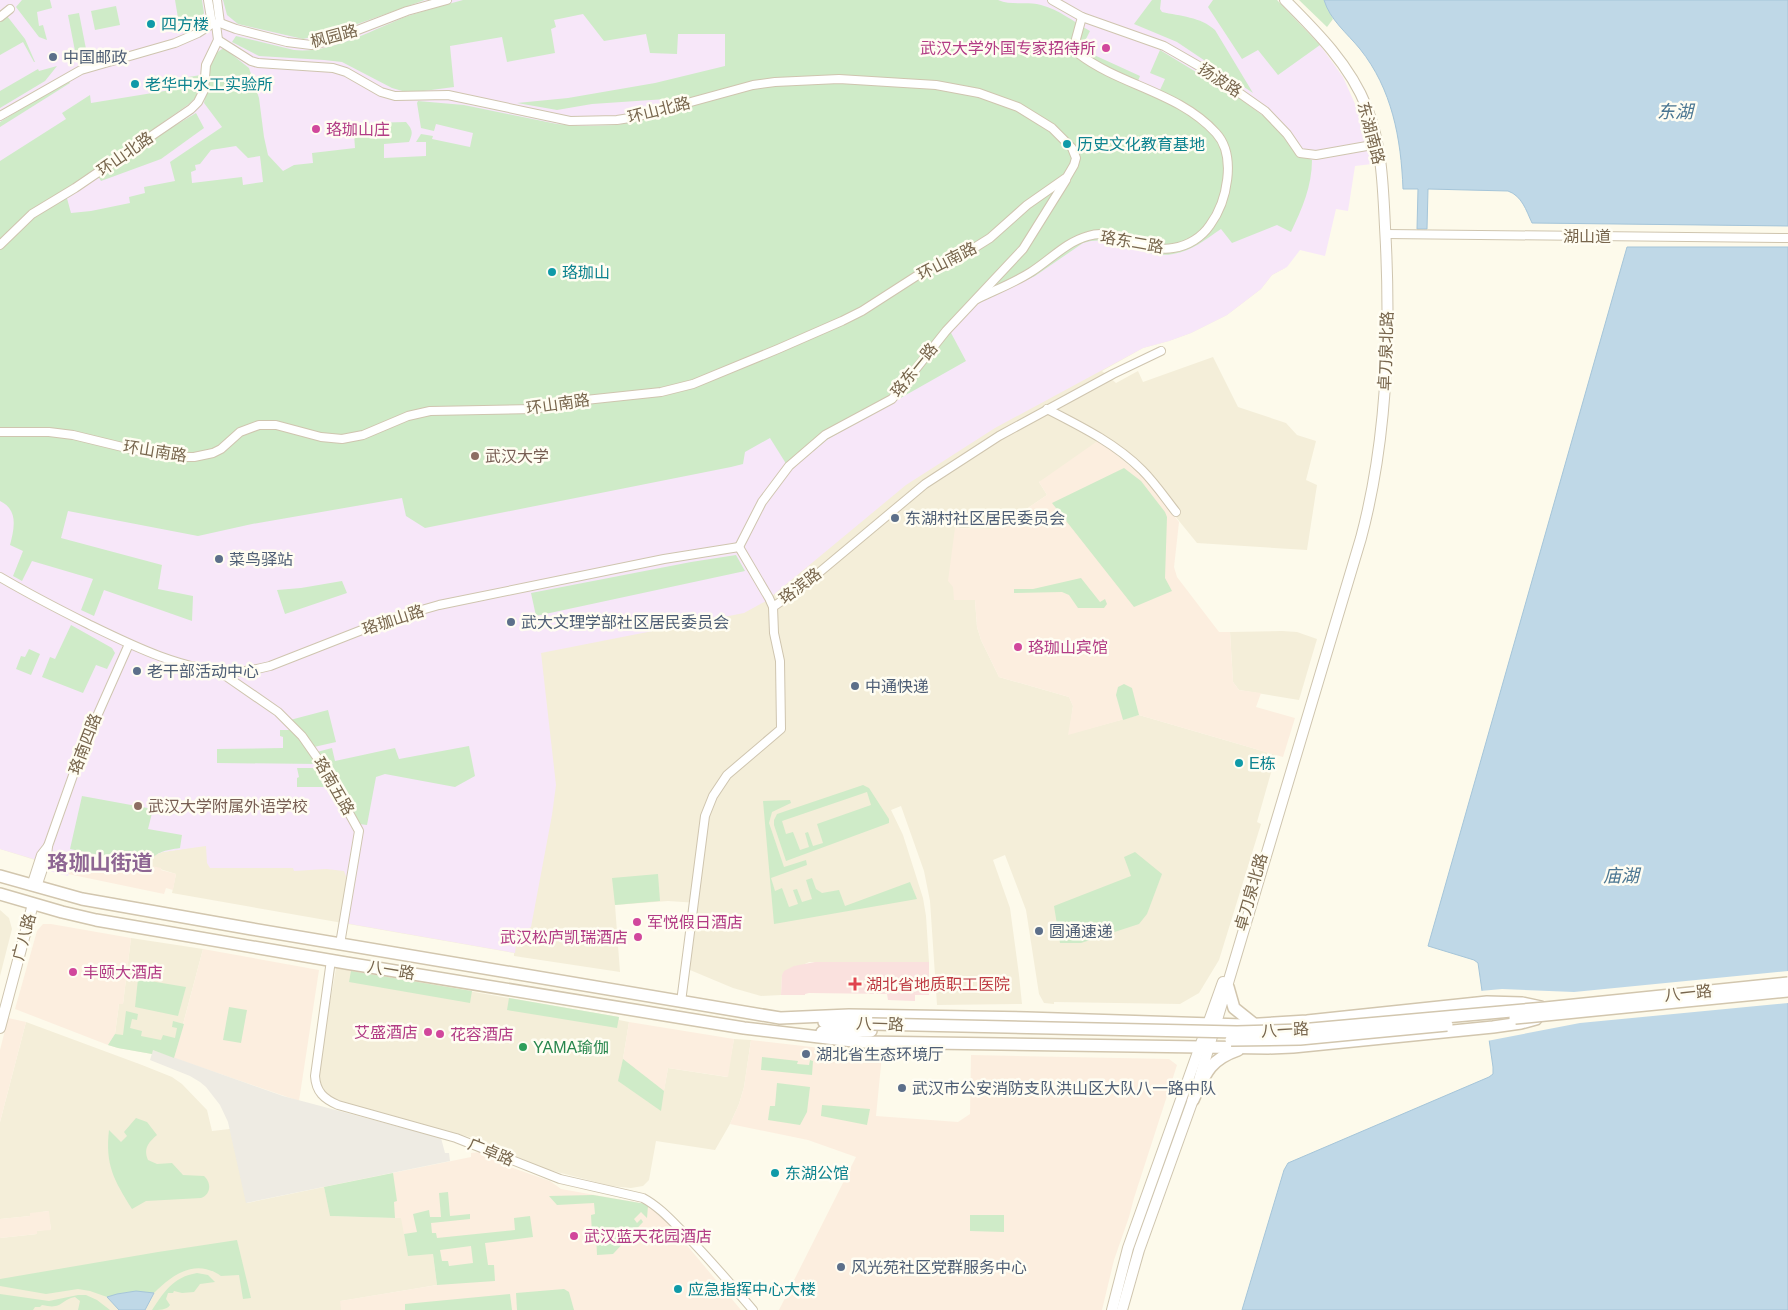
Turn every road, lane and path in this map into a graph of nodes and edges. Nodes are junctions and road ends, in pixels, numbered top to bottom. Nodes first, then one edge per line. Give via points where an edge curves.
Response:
1 (208, 0) edge
2 (217, 0) edge
3 (446, 0) edge
4 (1052, 0) edge
5 (1285, 0) edge
6 (10, 9) dead end
7 (0, 17) edge
8 (1082, 17) junction
9 (216, 24) junction
10 (218, 40) junction
11 (0, 116) edge
12 (1378, 144) junction
13 (1072, 169) joint
14 (1067, 177) junction
15 (1386, 234) junction
16 (1788, 238) edge
17 (0, 245) edge
18 (977, 299) junction
19 (1160, 351) dead end
20 (1047, 409) junction
21 (0, 432) edge
22 (1376, 468) junction
23 (1176, 512) dead end
24 (739, 547) junction
25 (0, 577) edge
26 (773, 607) junction
27 (129, 644) junction
28 (218, 671) junction
29 (0, 876) edge
30 (34, 887) junction
31 (0, 894) edge
32 (33, 904) junction
33 (340, 944) junction
34 (331, 960) junction
35 (1788, 983) edge
36 (1228, 987) junction
37 (1788, 991) edge
38 (680, 1002) junction
39 (1546, 1012) junction
40 (780, 1018) junction
41 (1060, 1019) junction
42 (1254, 1024) junction
43 (1212, 1025) junction
44 (872, 1027) junction
45 (0, 1028) edge
46 (785, 1033) junction
47 (1059, 1045) junction
48 (1205, 1046) junction
49 (1244, 1048) junction
50 (1193, 1100) junction
51 (753, 1310) edge
52 (1112, 1310) edge
53 (1122, 1310) edge

1 - 9 street
2 - 9 street
3 - 9 street, 枫园路 via 311,44 287,42
4 - 8 street, 扬波路
5 - 12 street, 东湖南路 via 1333,50 1352,79 1367,107
6 - 7 street
8 - 12 street, 扬波路 via 1164,46 1211,73 1266,111 1300,153 1316,155
8 - 18 street, 珞东二路 via 1076,39 1079,54 1182,106 1206,123 1221,139 1228,162 1221,204 1209,226 1183,246 1161,249 1108,234 1090,235 1070,244 1031,273
9 - 10 street
9 - 11 street via 175,43 81,70
10 - 13 street, 环山北路 via 251,61 333,68 390,95 448,95 570,121 636,117 775,82 848,79 953,87 997,99 1052,128 1074,150 1076,158
10 - 17 street, 环山北路 via 206,66 202,96 191,109 32,214
12 - 15 street, 东湖南路
13 - 14 street, 珞东一路
14 - 18 street, 珞东一路 via 1023,249
14 - 21 street, 环山南路 via 1027,205 990,238 922,273 862,311 693,384 661,392 534,408 430,411 408,416 363,435 342,439 276,425 259,425 240,432 222,449 194,457 143,452 73,435
15 - 16 street, 湖山道
15 - 22 street, 卓刀泉北路 via 1386,367
18 - 24 street, 珞东一路 via 946,331 892,399 825,435 789,466 759,508
19 - 20 street, 珞滨路
20 - 23 street via 1096,435 1130,459 1149,476
20 - 26 street, 珞滨路 via 925,484
22 - 36 street, 卓刀泉北路 via 1361,538
22 - 43 street, 卓刀泉北路
24 - 26 street
24 - 28 street, 珞珈山路 via 439,605 383,622 270,666 244,672
25 - 27 street, 珞珈山路
26 - 38 street, 珞滨路 via 780,661 781,729 722,780 706,810
27 - 28 street, 珞珈山路
27 - 30 street, 珞南四路 via 98,709
28 - 33 street, 珞南五路 via 278,712 302,736 360,831
29 - 30 main road, 八一路
30 - 33 main road, 八一路 via 82,899
31 - 32 main road, 八一路
32 - 34 main road, 八一路 via 96,920
32 - 45 street, 广八路
33 - 38 main road, 八一路
34 - 46 main road, 八一路
34 - 51 street, 广卓路 via 315,1072 316,1086 322,1096 338,1105 472,1143 560,1179 652,1202 703,1252
35 - 39 main road, 八一路, bridge
36 - 42 main road via 1234,1008
36 - 43 street, 卓刀泉北路
37 - 39 main road, 八一路, bridge
38 - 40 main road, 八一路
39 - 42 main road, 八一路, bridge via 1522,1003 1487,1002
39 - 44 main road, 八一路, bridge via 1236,1032
39 - 49 main road, 八一路, bridge via 1521,1024 1293,1047
40 - 41 main road, 八一路 via 849,1014
40 - 44 main road, 八一路
41 - 43 main road, 八一路
41 - 47 main road
42 - 43 main road, 八一路
43 - 48 street, 卓刀泉北路
44 - 46 main road, 八一路
46 - 47 main road, 八一路 via 861,1042
47 - 48 main road, 八一路
48 - 49 main road, 八一路
48 - 50 street, 卓刀泉北路
48 - 52 street, 卓刀泉北路 via 1128,1248
49 - 50 main road via 1214,1062
50 - 53 street, 卓刀泉北路 via 1139,1250

